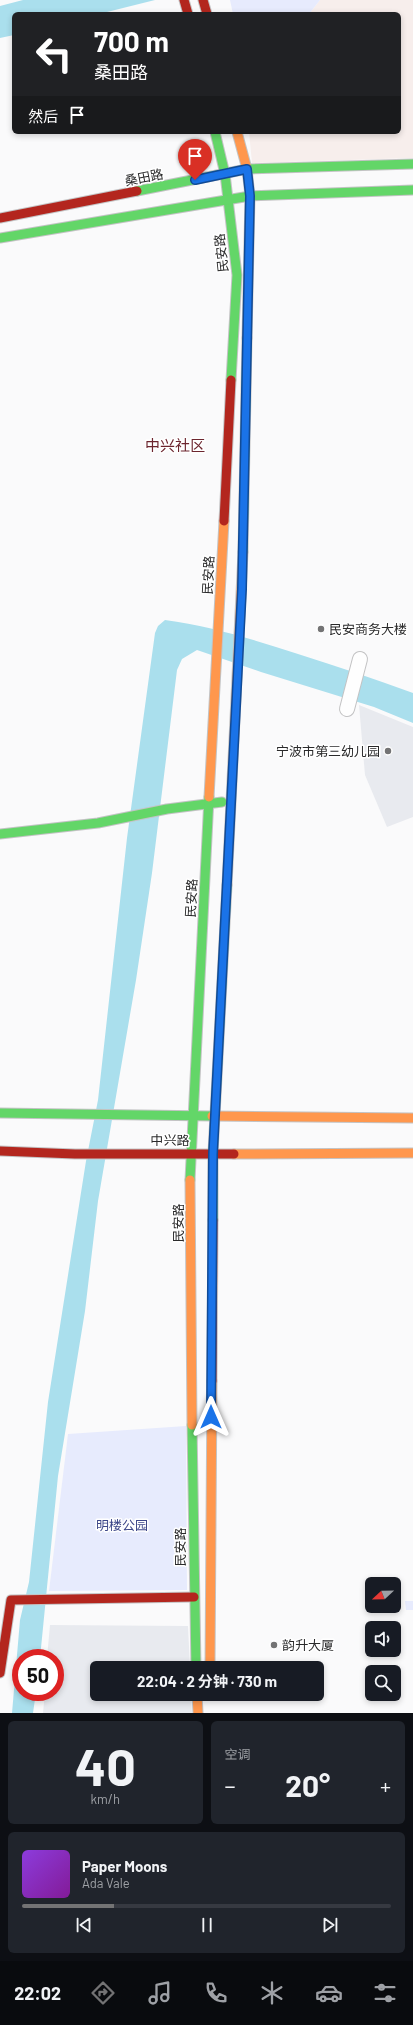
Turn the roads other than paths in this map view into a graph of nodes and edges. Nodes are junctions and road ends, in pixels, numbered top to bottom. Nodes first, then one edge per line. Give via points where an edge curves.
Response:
1 (184, 0) edge
2 (204, 0) edge
3 (187, 12) edge
4 (207, 12) edge
5 (215, 134) edge
6 (238, 134) edge
7 (413, 164) edge
8 (247, 169) junction
9 (225, 174) junction
10 (413, 190) edge
11 (250, 196) junction
12 (228, 200) junction
13 (0, 218) edge
14 (0, 238) edge
15 (360, 659) dead end
16 (347, 710) dead end
17 (231, 801) junction
18 (209, 804) junction
19 (0, 834) edge
20 (0, 1113) edge
21 (193, 1116) junction
22 (216, 1116) junction
23 (413, 1118) edge
24 (0, 1151) edge
25 (190, 1153) junction
26 (413, 1153) edge
27 (213, 1154) junction
28 (194, 1597) junction
29 (196, 1661) edge
30 (210, 1661) edge
31 (0, 1673) edge
32 (197, 1701) edge
33 (198, 1713) edge

1 - 3 main road
2 - 4 main road
5 - 9 main road, 民安路
6 - 8 main road, 民安路
7 - 8 main road, 桑田路
8 - 9 main road, 桑田路
8 - 11 main road, 民安路
9 - 12 main road, 民安路
9 - 13 main road, 桑田路
10 - 11 main road
11 - 12 main road
11 - 17 main road, 民安路 via 240,621
12 - 14 main road
12 - 18 main road, 民安路 via 237,275
15 - 16 street
17 - 18 main road
17 - 22 main road, 民安路
18 - 19 main road
18 - 21 main road, 民安路
20 - 21 main road, 中兴路
21 - 22 main road, 中兴路
21 - 25 main road, 民安路
22 - 23 main road, 中兴路
22 - 27 main road, 民安路
24 - 25 main road, 中兴路 via 75,1154
25 - 27 main road, 中兴路
25 - 28 main road, 民安路
26 - 27 main road, 中兴路
27 - 30 main road, 民安路
28 - 29 main road, 民安路
28 - 31 main road via 11,1600
32 - 33 main road

